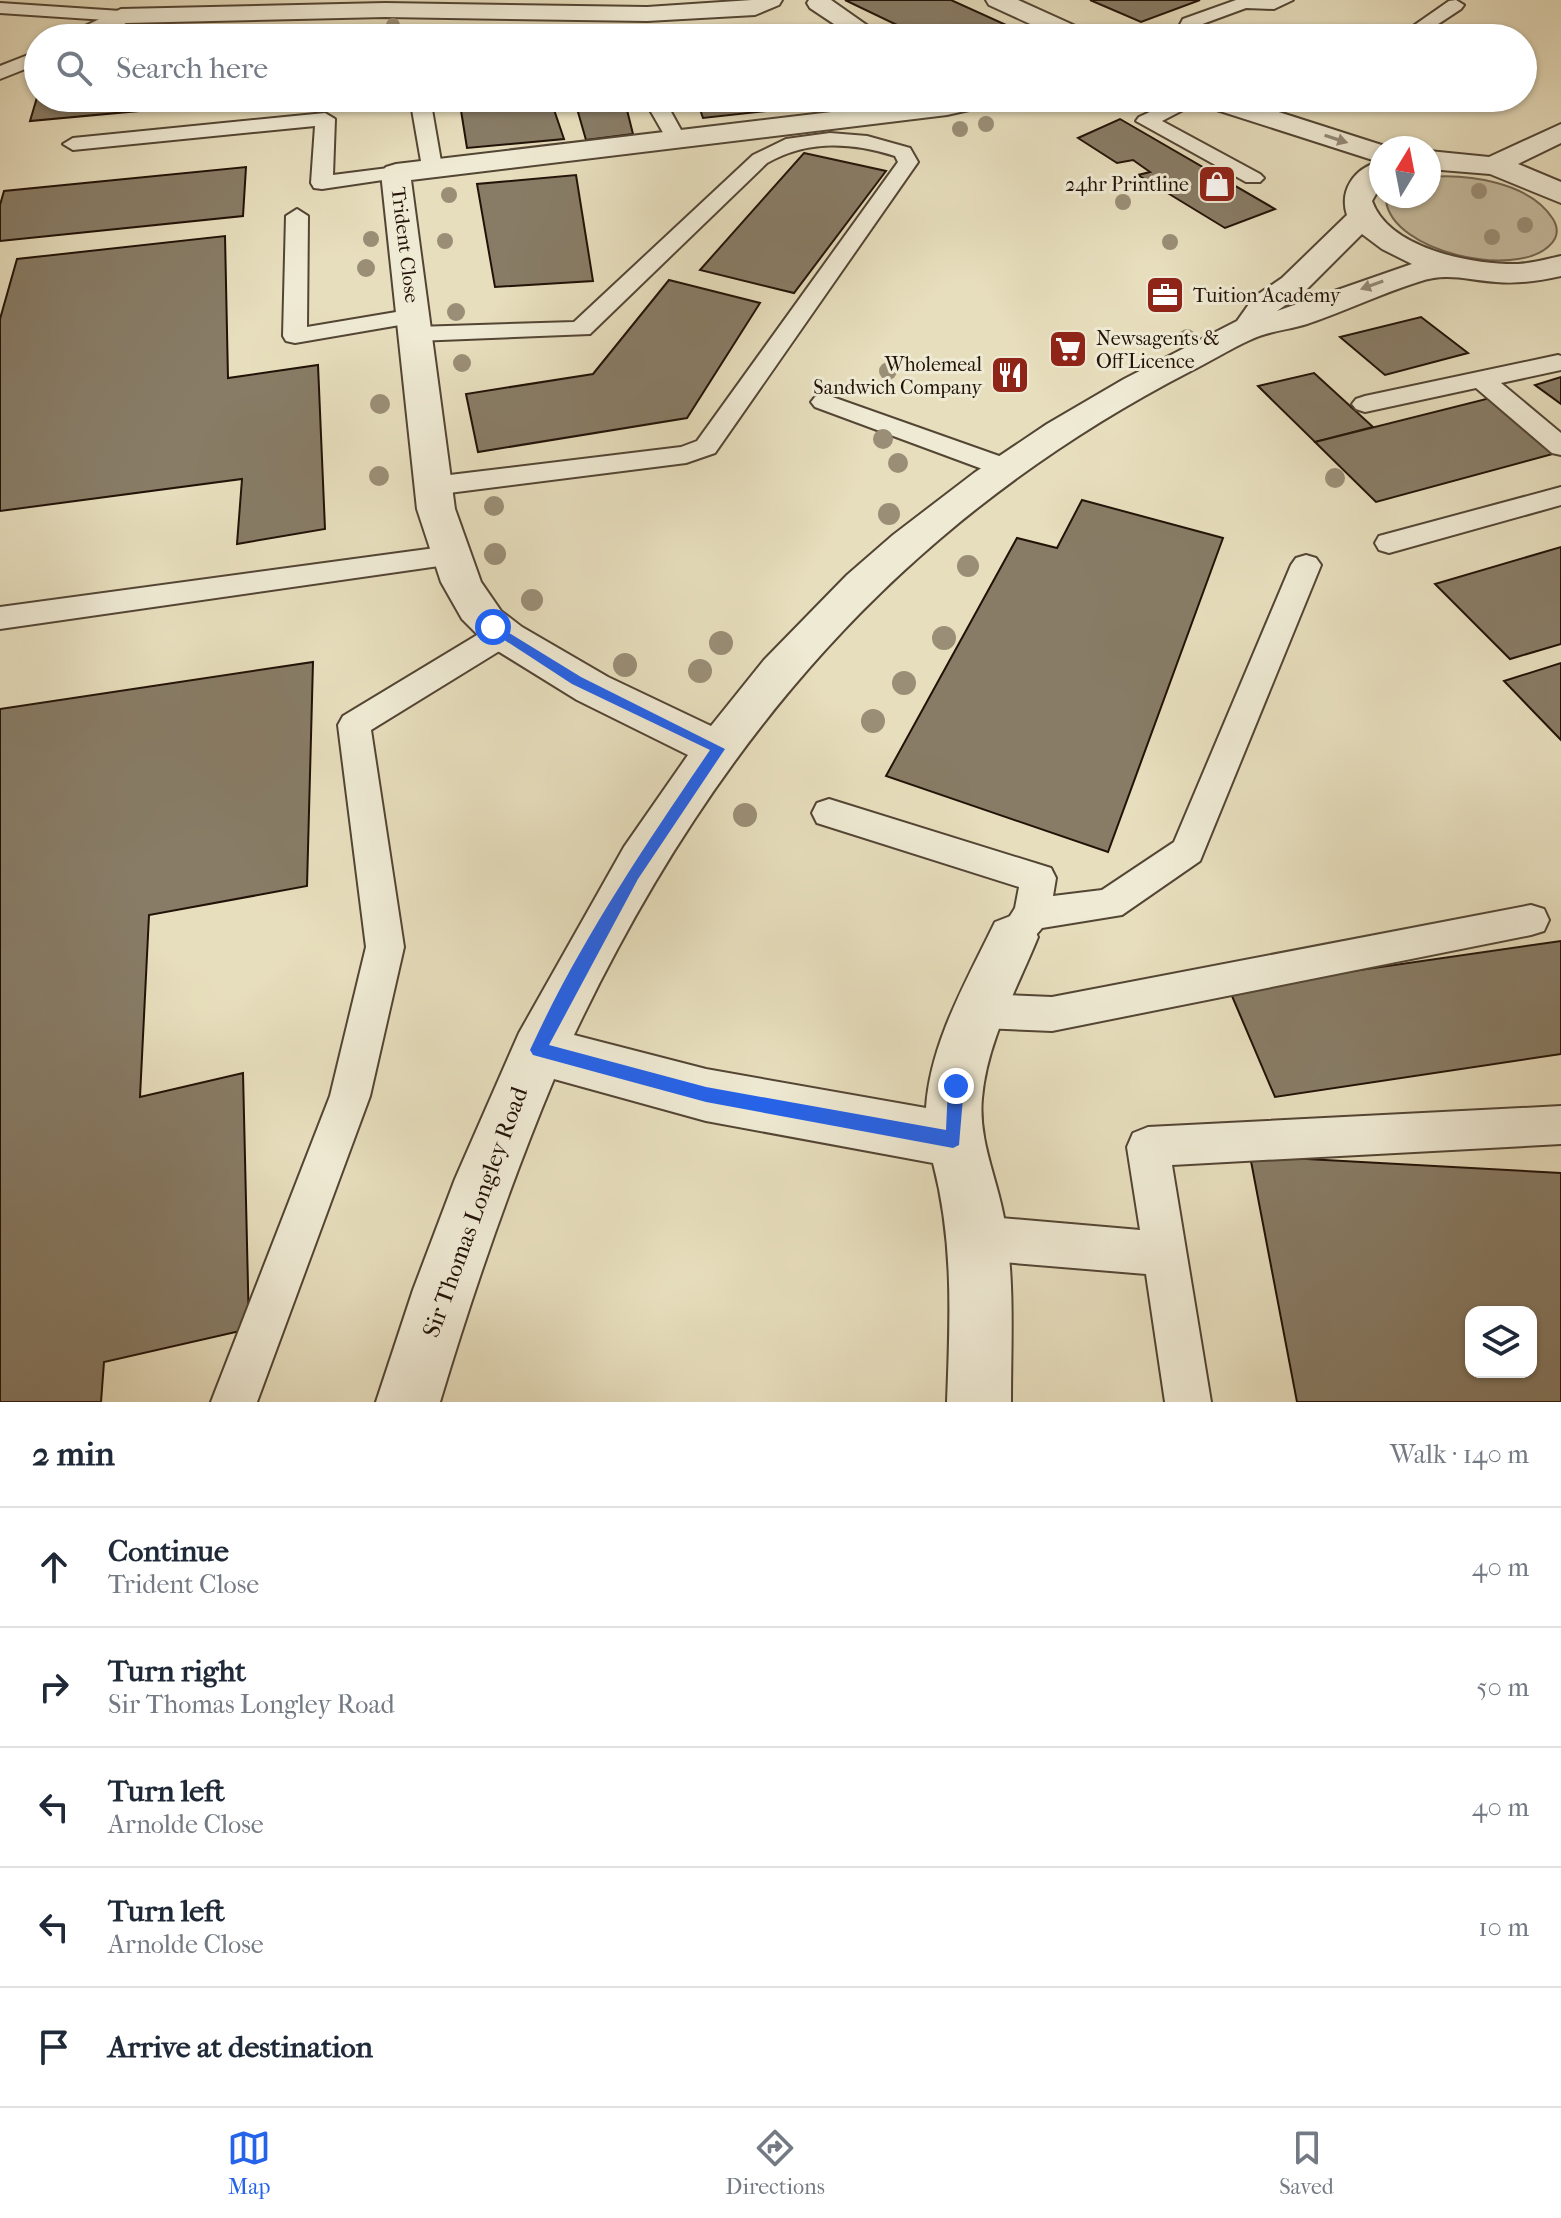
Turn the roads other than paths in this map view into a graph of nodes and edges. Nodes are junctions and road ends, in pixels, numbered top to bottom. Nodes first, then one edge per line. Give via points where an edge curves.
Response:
1 (770, 0) edge
2 (998, 0) edge
3 (1284, 0) edge
4 (819, 3) dead end
5 (1455, 5) dead end
6 (0, 8) edge
7 (133, 11) edge
8 (107, 24) edge
9 (851, 24) edge
10 (1051, 24) edge
11 (1189, 24) edge
12 (1426, 24) edge
13 (24, 63) edge
14 (0, 73) edge
15 (422, 112) edge
16 (661, 112) edge
17 (905, 112) edge
18 (1166, 112) edge
19 (1228, 112) edge
20 (1250, 112) edge
21 (1561, 132) edge
22 (676, 139) junction
23 (73, 144) dead end
24 (1369, 150) edge
25 (1441, 161) edge
26 (1492, 166) junction
27 (432, 167) junction
28 (396, 173) junction
29 (1369, 177) edge
30 (1253, 178) dead end
31 (1343, 187) junction
32 (1561, 194) edge
33 (297, 216) dead end
34 (1447, 265) junction
35 (1561, 265) edge
36 (1484, 272) junction
37 (1561, 298) edge
38 (415, 325) junction
39 (1248, 328) junction
40 (1558, 363) dead end
41 (1481, 379) junction
42 (824, 402) dead end
43 (1365, 404) dead end
44 (1561, 447) edge
45 (1006, 468) junction
46 (433, 486) junction
47 (1561, 496) edge
48 (1389, 543) dead end
49 (450, 556) junction
50 (1306, 565) dead end
51 (0, 618) edge
52 (503, 634) junction
53 (718, 749) junction
54 (829, 813) dead end
55 (1531, 920) dead end
56 (1022, 925) junction
57 (982, 1011) junction
58 (538, 1050) junction
59 (1561, 1125) edge
60 (953, 1140) junction
61 (978, 1238) junction
62 (1167, 1255) junction
63 (234, 1402) edge
64 (408, 1402) edge
65 (979, 1402) edge
66 (1188, 1402) edge

1 - 7 street via 755,8 647,14
2 - 10 street
3 - 11 lane via 1244,3
4 - 9 street
5 - 12 lane
6 - 7 lane
7 - 8 street
13 - 14 lane
15 - 27 lane
16 - 22 lane
17 - 22 street, Trident Close
18 - 30 lane via 1146,121
19 - 31 street
20 -> 24 street
21 - 26 street
22 - 27 street, Trident Close
23 - 28 lane via 325,119 322,183
25 - 26 street
26 - 32 street
27 - 28 street, Trident Close
28 - 38 street, Trident Close
29 - 31 street, Sir Thomas Longley Road
31 - 34 street via 1379,234
31 - 39 street, Sir Thomas Longley Road via 1293,285 1266,304
33 - 38 lane via 295,336
34 - 36 street
34 -> 39 street, Sir Thomas Longley Road via 1402,275 1295,317
35 - 36 street via 1521,273
36 - 37 street
38 - 46 street, Trident Close
38 - 46 lane via 581,329 777,147 828,138 856,140 903,152 908,162 706,447 686,455
39 - 45 street, Sir Thomas Longley Road via 1093,411
40 - 41 lane
41 - 43 lane
41 - 44 lane
42 - 45 lane
45 - 53 street, Sir Thomas Longley Road via 862,584 799,649
46 - 49 street, Trident Close
47 - 48 lane
49 - 51 lane
49 - 52 street, Trident Close via 472,602
50 - 56 lane via 1188,851 1109,904
52 - 53 street, Trident Close via 577,680
52 - 63 lane via 354,725 385,947 350,1096
53 - 58 street, Sir Thomas Longley Road via 632,875
54 - 56 lane via 1038,878
55 - 57 lane via 1052,1014
56 - 57 street
57 - 60 street via 956,1086
58 - 60 street via 706,1095
58 - 64 street, Sir Thomas Longley Road via 474,1204
59 - 62 lane via 1148,1147
60 - 61 street
61 - 62 lane
61 - 65 street
62 - 66 lane

